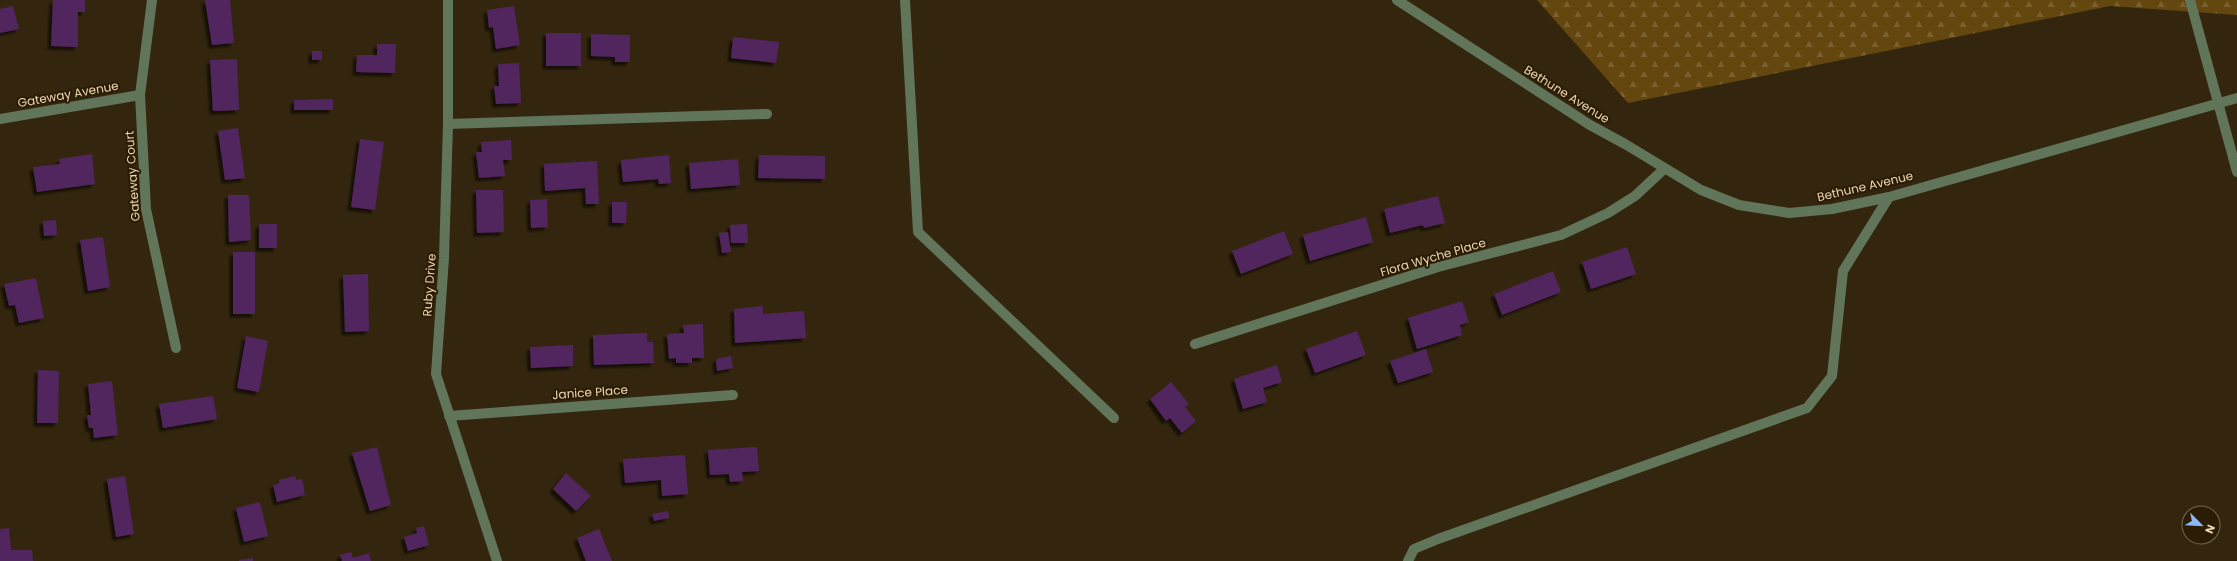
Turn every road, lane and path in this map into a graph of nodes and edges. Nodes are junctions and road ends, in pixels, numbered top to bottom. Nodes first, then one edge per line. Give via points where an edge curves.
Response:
1 (152, 0) edge
2 (448, 0) edge
3 (905, 0) edge
4 (1397, 0) edge
5 (2190, 0) edge
6 (140, 94) junction
7 (2237, 98) edge
8 (2217, 103) junction
9 (767, 114) dead end
10 (0, 119) edge
11 (448, 124) junction
12 (1664, 169) junction
13 (2237, 172) edge
14 (1889, 197) junction
15 (1195, 344) dead end
16 (176, 348) dead end
17 (733, 395) dead end
18 (449, 416) junction
19 (1114, 418) dead end
20 (497, 561) edge
21 (1408, 561) edge

1 - 6 street, Gateway Court
2 - 11 street, Ruby Drive
3 - 19 street via 918,232
4 - 12 street, Bethune Avenue via 1590,126 1625,144
5 - 8 street
6 - 10 street, Gateway Avenue
6 - 16 street, Gateway Court via 146,209
7 - 8 street, Bethune Avenue
8 - 13 street
8 - 14 street, Bethune Avenue
9 - 11 street
11 - 18 street, Ruby Drive via 444,258 436,374
12 - 14 street, Bethune Avenue via 1701,190 1739,206 1789,214 1832,209
12 - 15 street, Flora Wyche Place via 1635,196 1608,213 1561,235 1438,267
14 - 21 street via 1843,271 1832,376 1807,408 1438,539 1414,549
17 - 18 street, Janice Place
18 - 20 street, Ruby Drive

